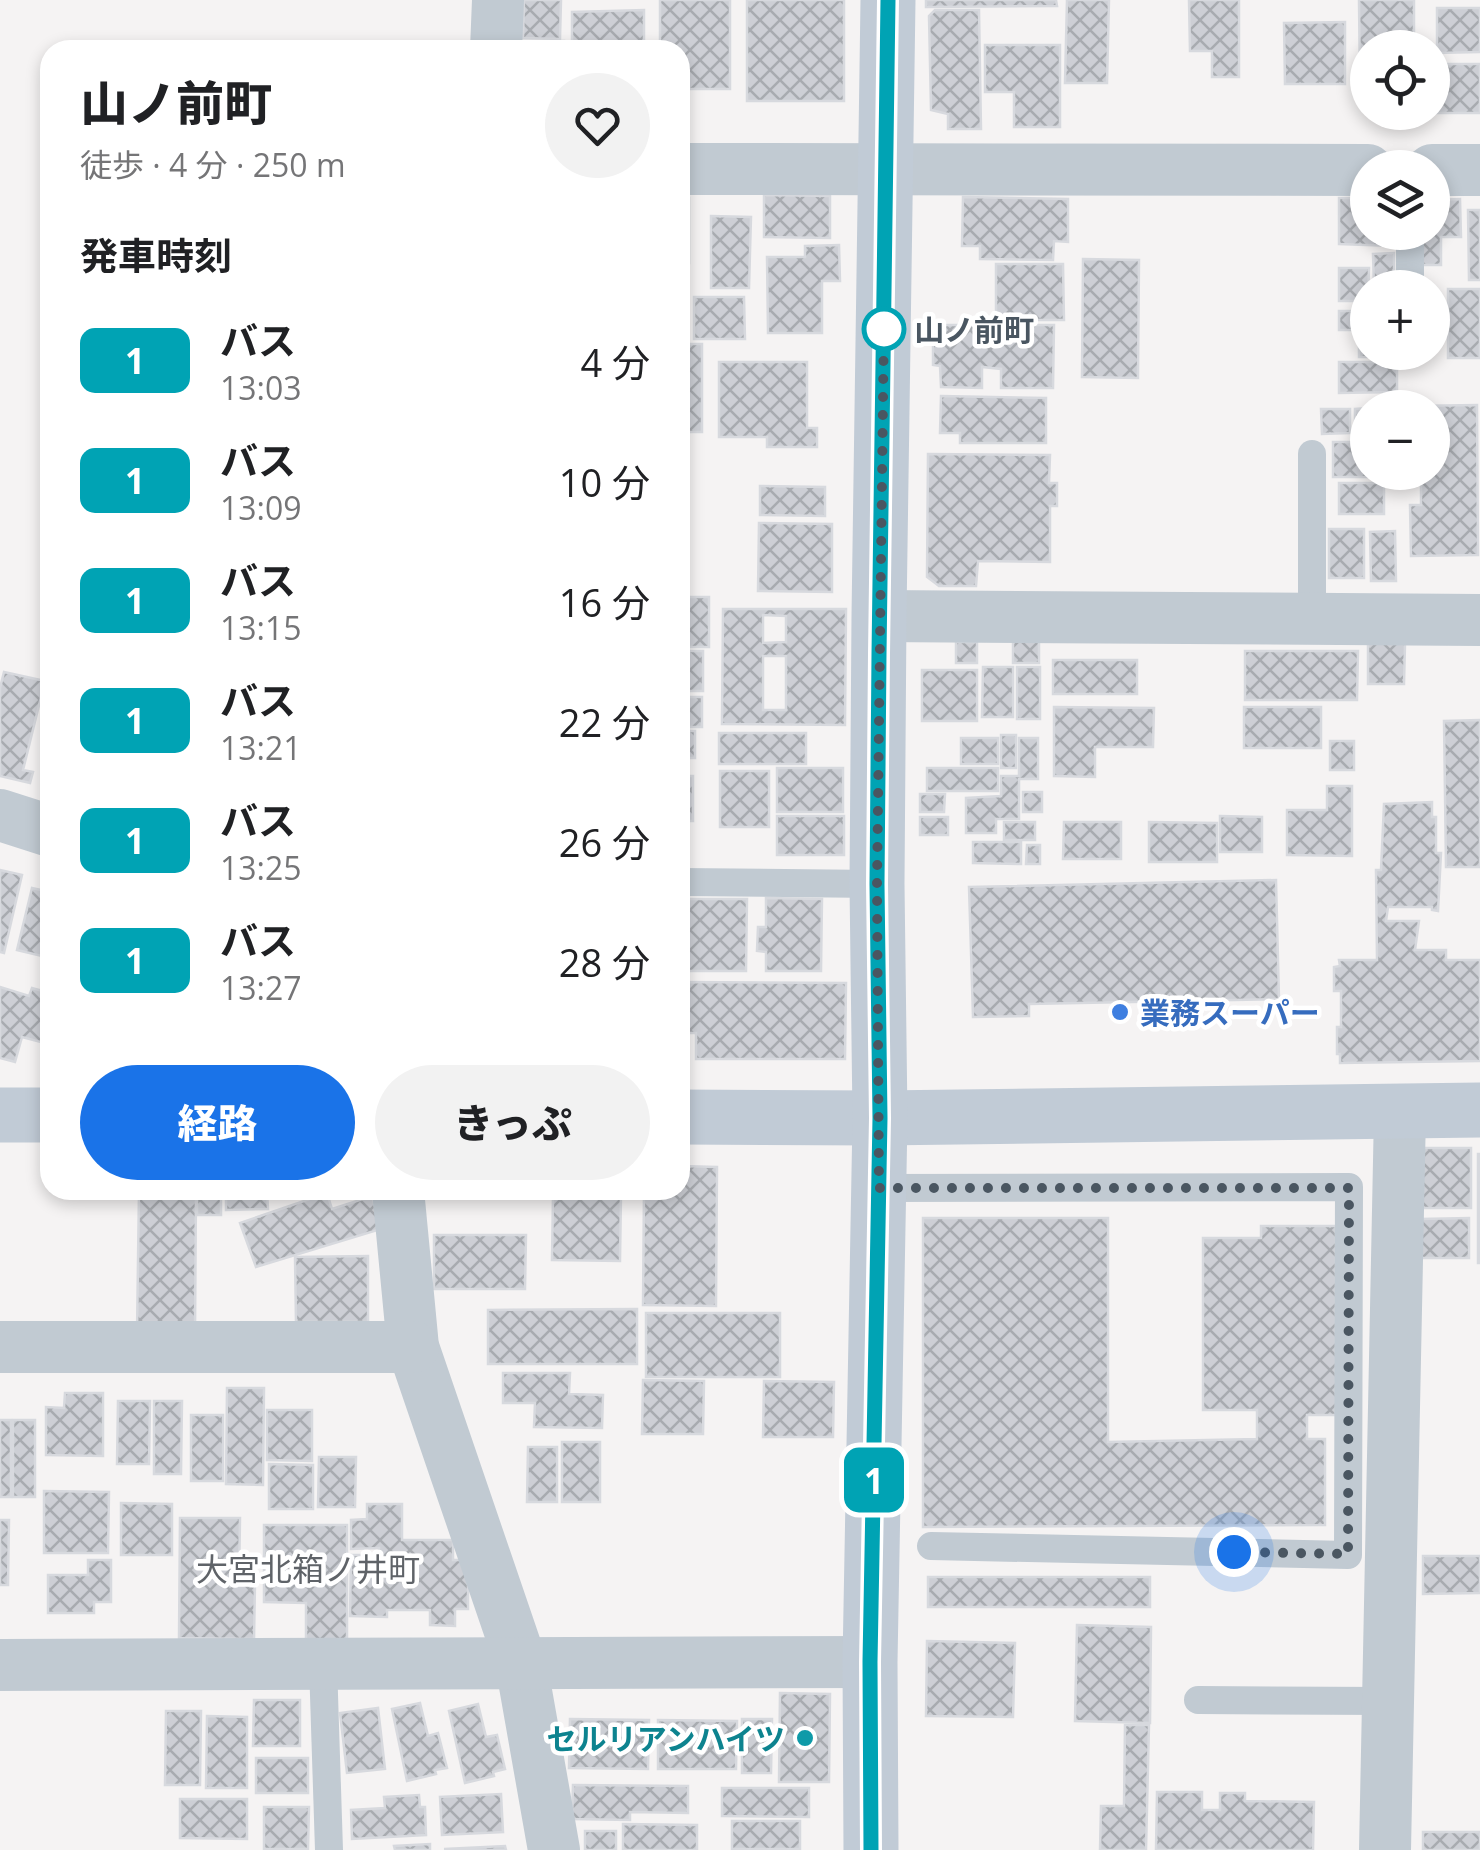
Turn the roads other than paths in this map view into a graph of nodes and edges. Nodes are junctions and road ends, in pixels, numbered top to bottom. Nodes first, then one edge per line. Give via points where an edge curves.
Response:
1 (498, 0) edge
2 (888, 0) edge
3 (496, 40) edge
4 (690, 168) edge
5 (886, 168) junction
6 (1350, 170) edge
7 (1450, 170) edge
8 (1480, 170) edge
9 (1312, 454) dead end
10 (879, 616) junction
11 (1312, 618) junction
12 (1480, 620) edge
13 (0, 815) edge
14 (40, 828) edge
15 (690, 882) edge
16 (877, 884) junction
17 (1480, 1110) edge
18 (1400, 1112) junction
19 (0, 1115) edge
20 (40, 1116) edge
21 (690, 1118) edge
22 (880, 1118) junction
23 (879, 1188) junction
24 (399, 1200) edge
25 (0, 1347) edge
26 (413, 1347) junction
27 (931, 1546) dead end
28 (870, 1662) junction
29 (521, 1663) junction
30 (323, 1664) junction
31 (0, 1665) edge
32 (1198, 1700) dead end
33 (1388, 1701) junction
34 (329, 1850) edge
35 (554, 1850) edge
36 (871, 1850) edge
37 (1385, 1850) edge

1 - 3 street
2 - 5 street
4 - 5 street
5 - 6 street
5 - 10 street
7 - 8 street
9 - 11 lane
10 - 11 street
10 - 16 street
11 - 12 street
13 - 14 street
15 - 16 lane
16 - 22 street
17 - 18 street
18 - 22 street
18 - 33 street
19 - 20 street
21 - 22 street
22 - 23 street
23 - 27 lane via 1349,1188 1348,1554
23 - 28 street
24 - 26 street
25 - 26 street
26 - 29 street
28 - 29 street
28 - 36 street
29 - 30 street
29 - 35 street
30 - 31 street
30 - 34 lane
32 - 33 lane
33 - 37 street

